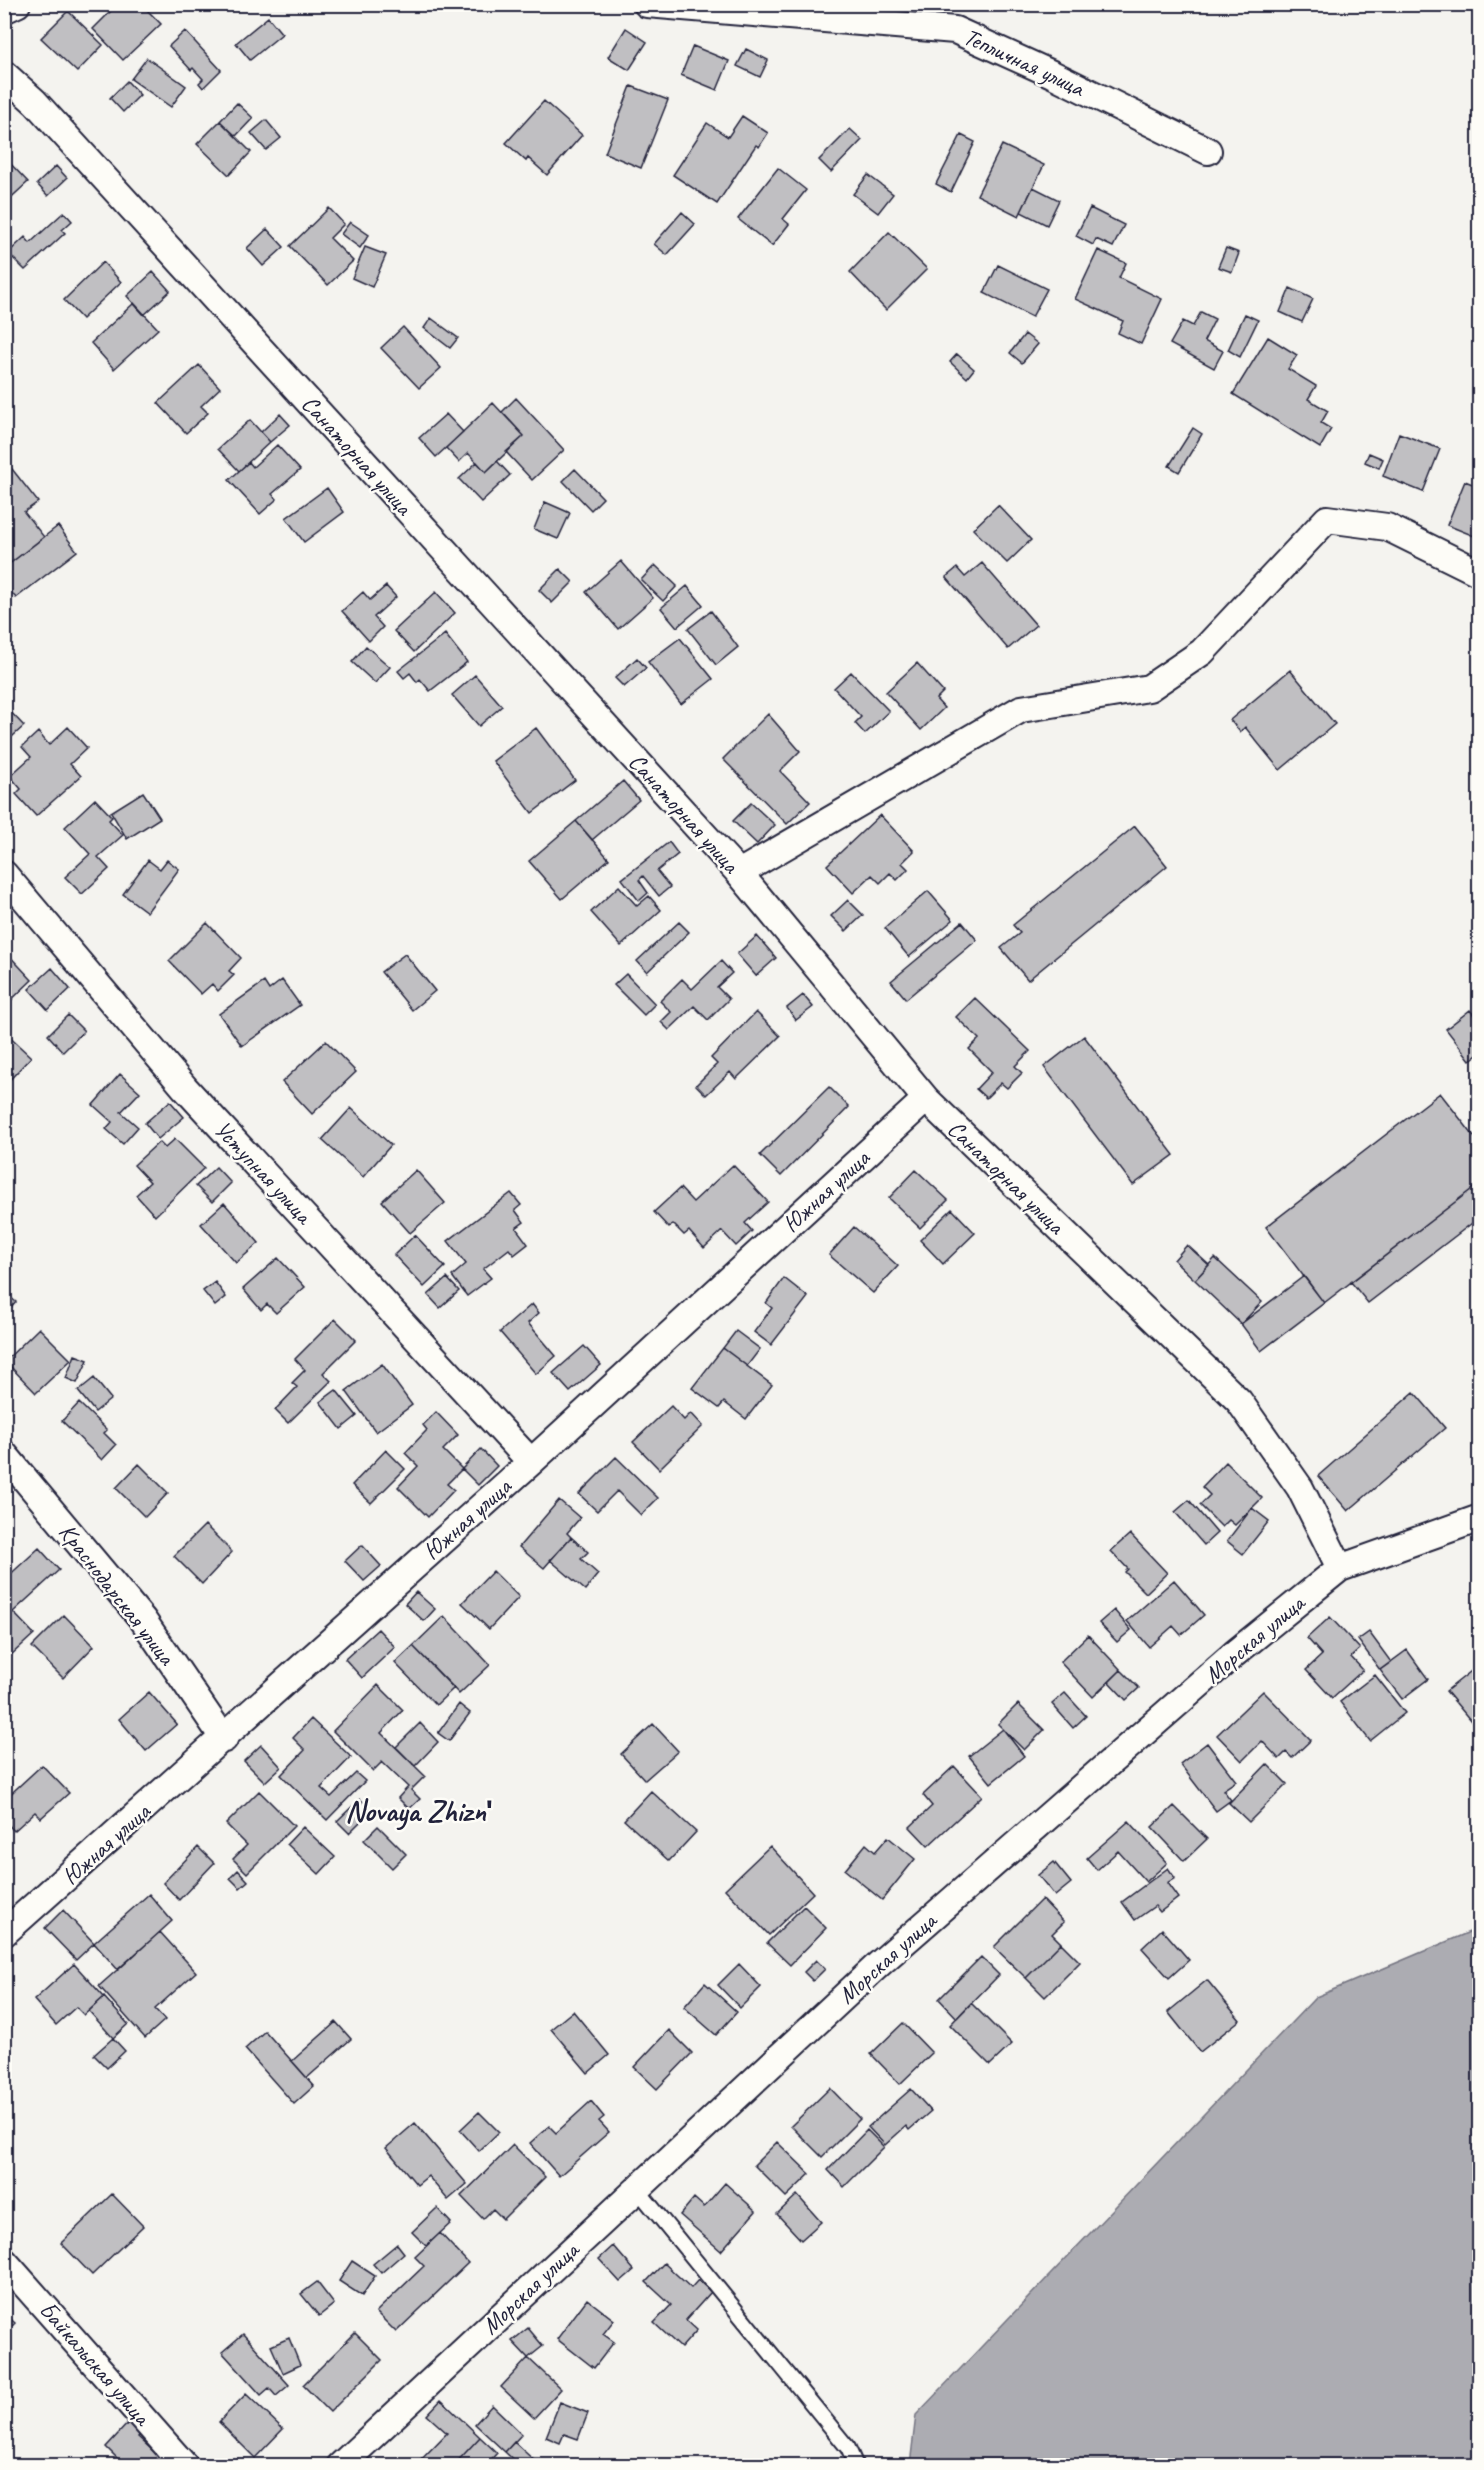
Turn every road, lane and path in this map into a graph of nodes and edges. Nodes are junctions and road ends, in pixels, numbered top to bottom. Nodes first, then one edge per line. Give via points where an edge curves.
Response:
1 (17, 4) edge
2 (647, 4) edge
3 (4, 10) edge
4 (4, 74) edge
5 (1208, 151) dead end
6 (1479, 573) edge
7 (739, 873) junction
8 (4, 874) edge
9 (926, 1100) junction
10 (4, 1454) edge
11 (531, 1462) junction
12 (1479, 1518) edge
13 (1340, 1568) junction
14 (224, 1739) junction
15 (4, 1933) edge
16 (637, 2189) junction
17 (4, 2261) edge
18 (185, 2466) edge
19 (340, 2466) edge
20 (856, 2466) edge

1 - 3 street
2 - 5 street, Тепличная улица via 955,30
4 - 7 street, Санаторная улица via 35,102
6 - 7 street via 1387,527 1327,519 1202,652 1149,688 1021,709
7 - 9 street, Санаторная улица
8 - 11 street, Уступная улица via 185,1088
9 - 11 street, Южная улица
9 - 13 street, Санаторная улица via 1239,1401 1300,1488
10 - 14 street, Краснодарская улица via 143,1620
11 - 14 street, Южная улица
12 - 13 street, Морская улица
13 - 16 street, Морская улица via 1234,1654 878,1965
14 - 15 street, Южная улица
16 - 19 street, Морская улица
16 - 20 lane via 848,2448
17 - 18 street, Байкальская улица

